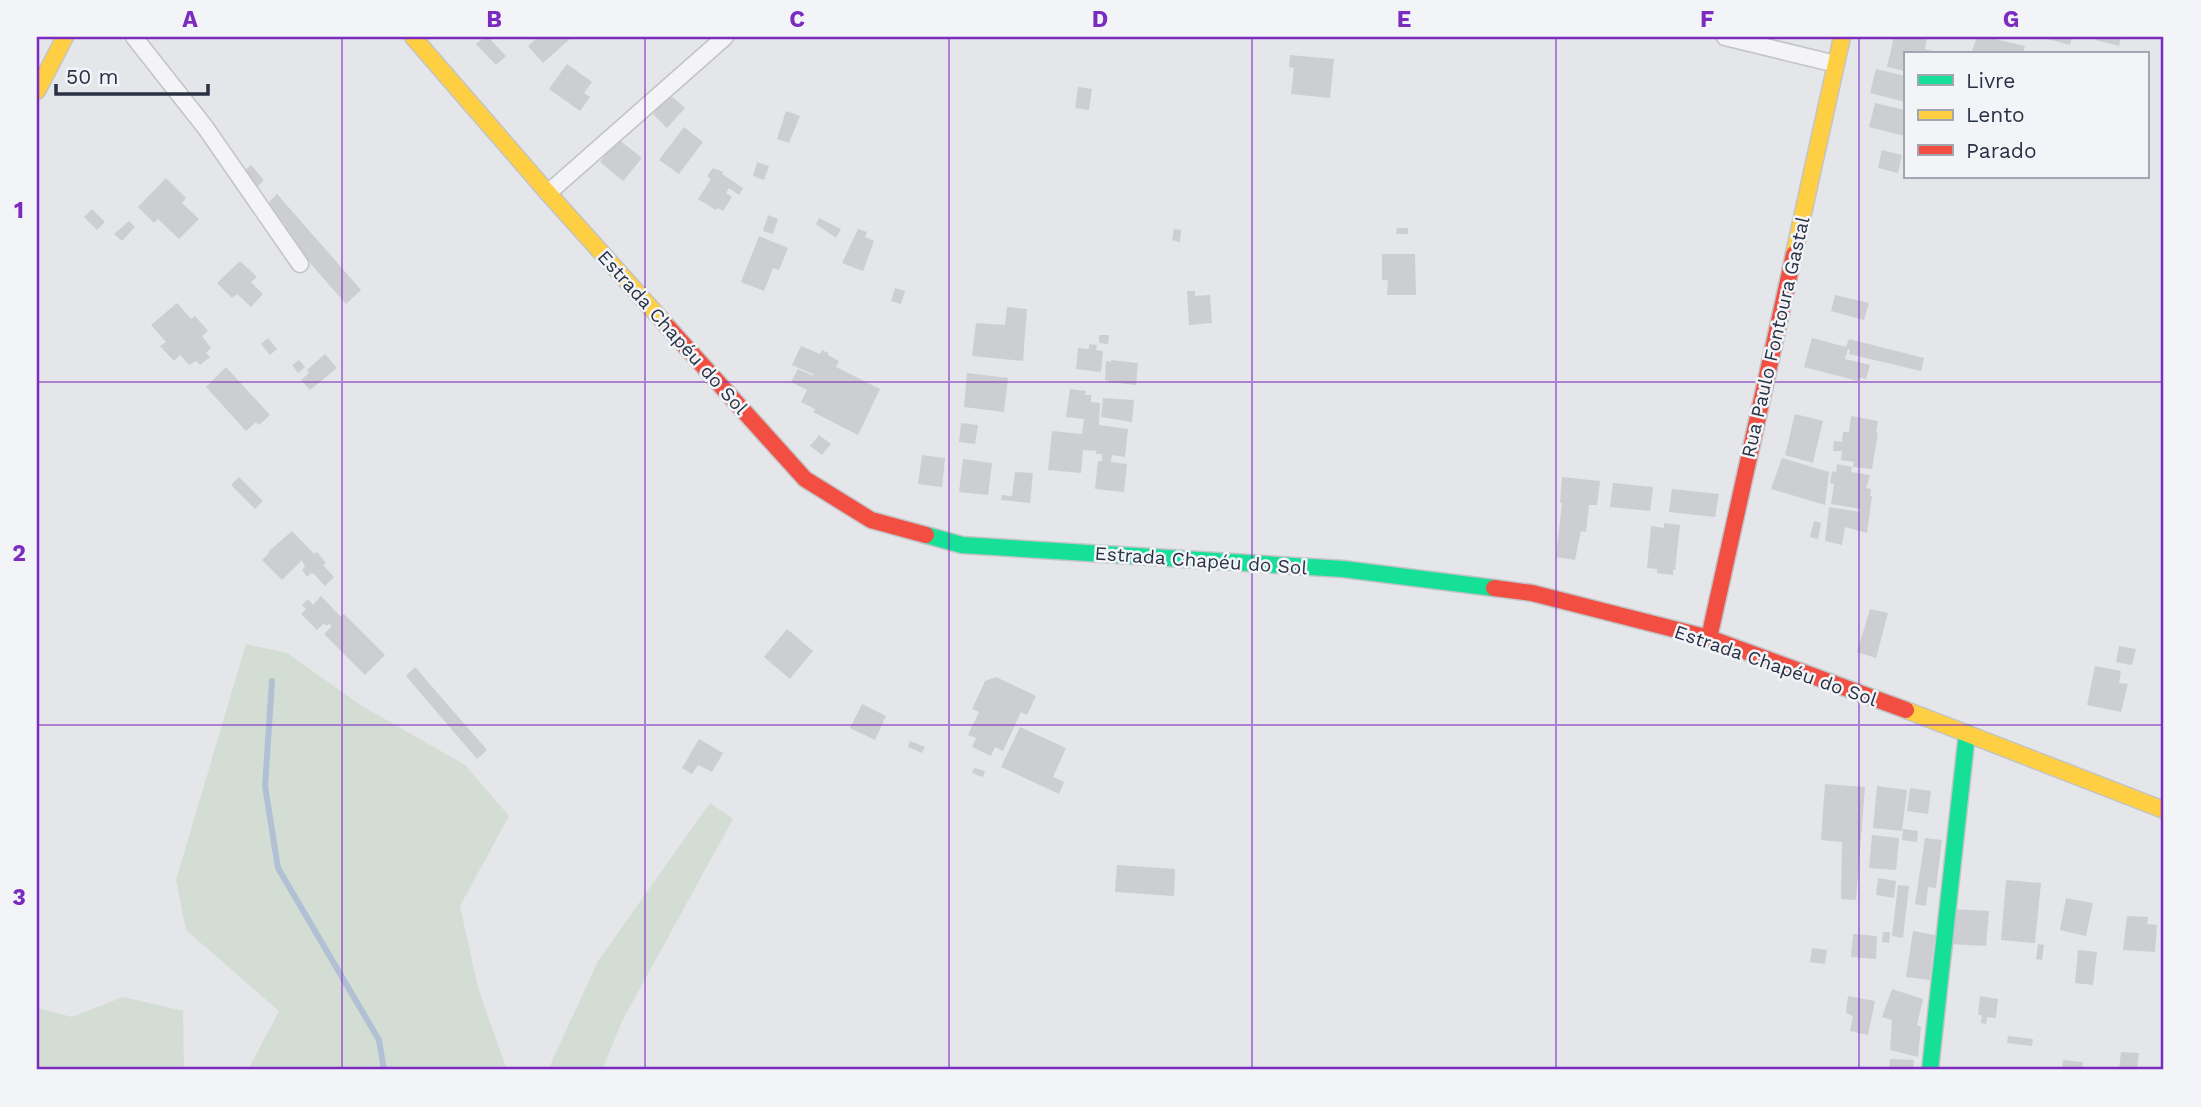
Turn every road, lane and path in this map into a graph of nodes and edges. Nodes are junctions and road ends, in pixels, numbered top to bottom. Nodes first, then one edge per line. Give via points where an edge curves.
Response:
1 (65, 37) edge
2 (134, 37) edge
3 (413, 37) edge
4 (725, 37) edge
5 (1726, 37) edge
6 (1842, 37) edge
7 (1836, 64) junction
8 (37, 90) edge
9 (548, 193) junction
10 (300, 264) dead end
11 (1709, 638) junction
12 (1967, 733) junction
13 (2164, 810) edge
14 (1930, 1070) edge

1 - 8 main road
2 - 10 street via 205,127
3 - 9 main road, Estrada Chapéu do Sol
4 - 9 street
5 - 7 street
6 - 7 main road, Rua Paulo Fontoura Gastal
7 - 11 main road, Rua Paulo Fontoura Gastal
9 - 11 main road, Estrada Chapéu do Sol via 805,479 871,520 962,545 1342,569 1532,593
11 - 12 main road, Estrada Chapéu do Sol
12 - 13 main road, Estrada Chapéu do Sol
12 - 14 main road

